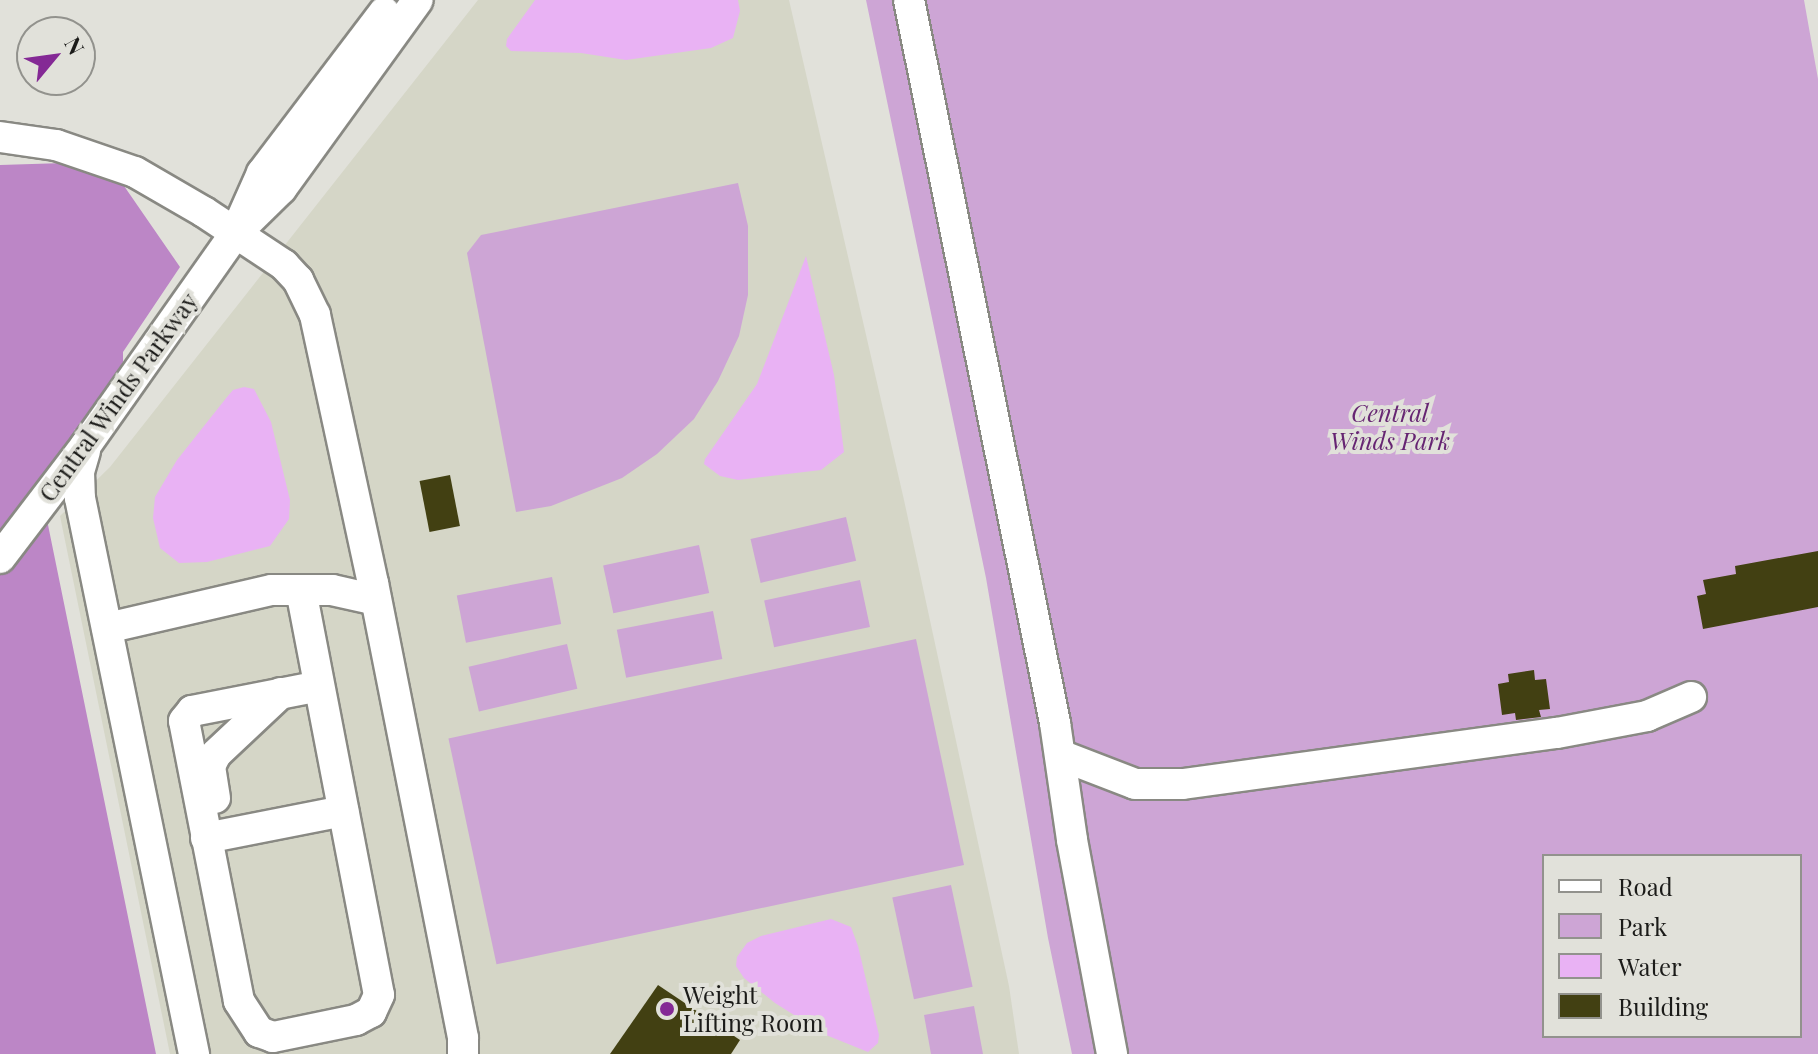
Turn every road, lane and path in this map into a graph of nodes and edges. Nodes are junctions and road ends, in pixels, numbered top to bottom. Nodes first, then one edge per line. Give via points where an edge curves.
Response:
1 (393, 0) edge
2 (418, 0) edge
3 (909, 0) edge
4 (0, 137) edge
5 (234, 235) junction
6 (86, 445) junction
7 (0, 558) edge
8 (301, 590) junction
9 (376, 600) junction
10 (107, 628) junction
11 (319, 686) junction
12 (281, 693) junction
13 (1691, 697) dead end
14 (1060, 755) junction
15 (343, 811) junction
16 (205, 830) junction
17 (194, 1054) edge
18 (463, 1054) edge
19 (1112, 1054) edge

1 - 5 street, Central Winds Parkway via 262,173
2 - 5 street, Central Winds Parkway via 281,189
3 - 14 street
4 - 5 street via 56,145 135,172 165,186
5 - 6 street, Central Winds Parkway
5 - 9 street via 291,272 315,315
6 - 7 street, Central Winds Parkway
6 - 10 street via 80,498
8 - 9 street via 332,590
8 - 10 street via 272,590
8 - 11 street
9 - 18 street
10 - 17 street
11 - 12 street
11 - 15 street
12 - 16 street via 216,754 210,766 216,809
12 - 16 street via 192,711 184,721
13 - 14 street via 1647,716 1557,733 1183,784 1135,784
14 - 19 street
15 - 16 street
15 - 16 street via 379,995 371,1012 356,1020 273,1037 259,1032 239,1001

